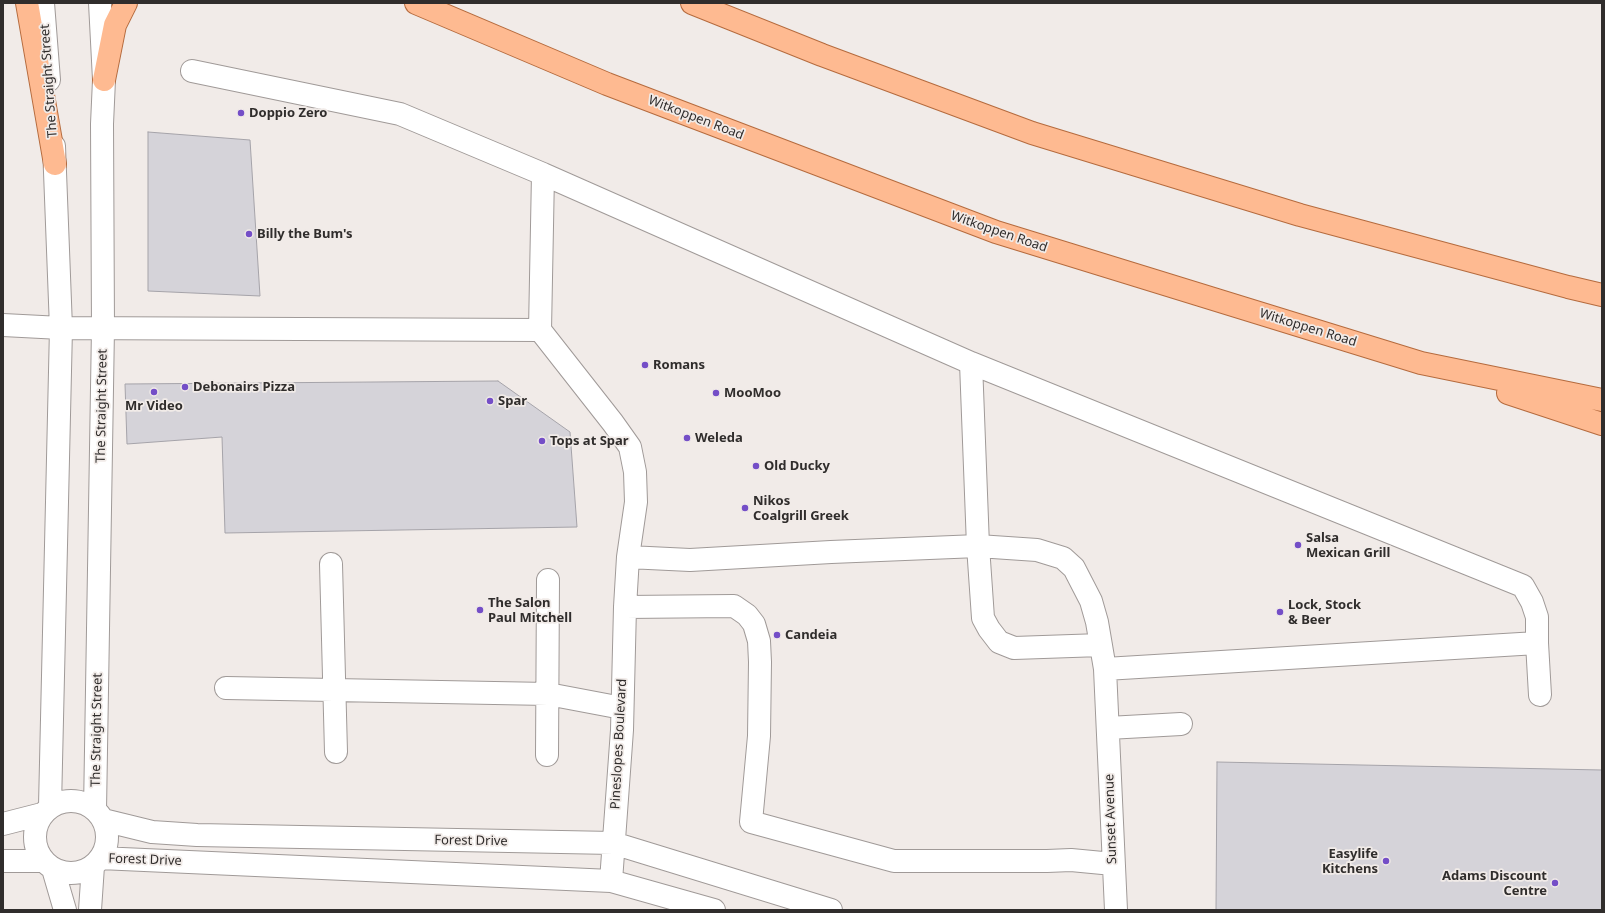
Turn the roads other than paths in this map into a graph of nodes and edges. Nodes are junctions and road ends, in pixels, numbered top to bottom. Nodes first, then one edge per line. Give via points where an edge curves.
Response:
1 (27, 3) edge
2 (43, 3) edge
3 (100, 3) edge
4 (126, 3) edge
5 (416, 3) edge
6 (692, 3) edge
7 (192, 71) dead end
8 (104, 80) junction
9 (55, 164) junction
10 (542, 174) junction
11 (1602, 295) edge
12 (3, 325) edge
13 (61, 328) junction
14 (103, 328) junction
15 (540, 330) junction
16 (971, 363) junction
17 (1421, 363) junction
18 (1602, 400) edge
19 (1602, 424) edge
20 (978, 546) junction
21 (628, 557) junction
22 (331, 564) dead end
23 (548, 580) dead end
24 (625, 607) junction
25 (1536, 643) junction
26 (1102, 645) junction
27 (1105, 669) junction
28 (226, 688) dead end
29 (335, 689) junction
30 (548, 694) junction
31 (1540, 695) dead end
32 (622, 708) junction
33 (1181, 724) dead end
34 (1108, 728) junction
35 (336, 752) dead end
36 (547, 755) dead end
37 (46, 810) junction
38 (99, 815) junction
39 (3, 824) edge
40 (613, 843) junction
41 (3, 860) edge
42 (97, 862) junction
43 (1113, 864) junction
44 (48, 865) junction
45 (611, 881) junction
46 (65, 910) edge
47 (90, 910) edge
48 (714, 910) edge
49 (831, 910) edge
50 (1116, 910) edge

1 - 9 main road
2 - 9 street, The Straight Street
3 - 8 street, The Straight Street
4 - 8 main road via 115,25
5 - 17 main road, Witkoppen Road via 608,84 996,232
6 - 11 main road via 822,55 1032,133 1300,215
7 - 10 street via 400,114
8 - 14 street, The Straight Street
9 - 13 street, The Straight Street
10 - 15 street
10 - 16 street
12 - 13 street
13 - 14 street
13 - 37 street, The Straight Street
14 - 15 street
14 - 38 street, The Straight Street
15 - 21 street, Pineslopes Boulevard via 630,448 635,472 636,502
16 - 20 street
16 - 25 street via 1524,586 1537,617
17 - 18 main road, Witkoppen Road
17 - 19 main road
20 - 21 street, Sunset Avenue via 690,560
20 - 26 street, Sunset Avenue via 1037,550 1063,558 1074,568 1091,601
20 - 26 street via 983,618 998,642 1014,648
21 - 24 street, Pineslopes Boulevard
22 - 29 street
23 - 30 street
24 - 32 street, Pineslopes Boulevard
24 - 43 street via 734,606 747,615 754,624 759,641 760,662 759,736 751,822 894,861 1070,860
25 - 27 street
25 - 31 street
26 - 27 street, Sunset Avenue
27 - 34 street, Sunset Avenue
28 - 29 street
29 - 30 street
29 - 35 street
30 - 32 street
30 - 36 street
32 - 40 street, Pineslopes Boulevard
33 - 34 street
34 - 43 street, Sunset Avenue
37 - 38 street via 59,802 78,801 88,804
37 - 39 street
37 - 44 street via 37,823 34,843 37,853
38 - 40 street, Forest Drive via 152,832 197,835
38 - 42 street via 106,829 107,839 105,849
40 - 45 street, Pineslopes Boulevard
40 - 49 street, Forest Drive
41 - 44 street
42 - 44 street via 74,873 63,872
42 - 45 street, Forest Drive
42 - 47 street
43 - 50 street, Sunset Avenue
44 - 46 street
45 - 48 street, Forest Drive

